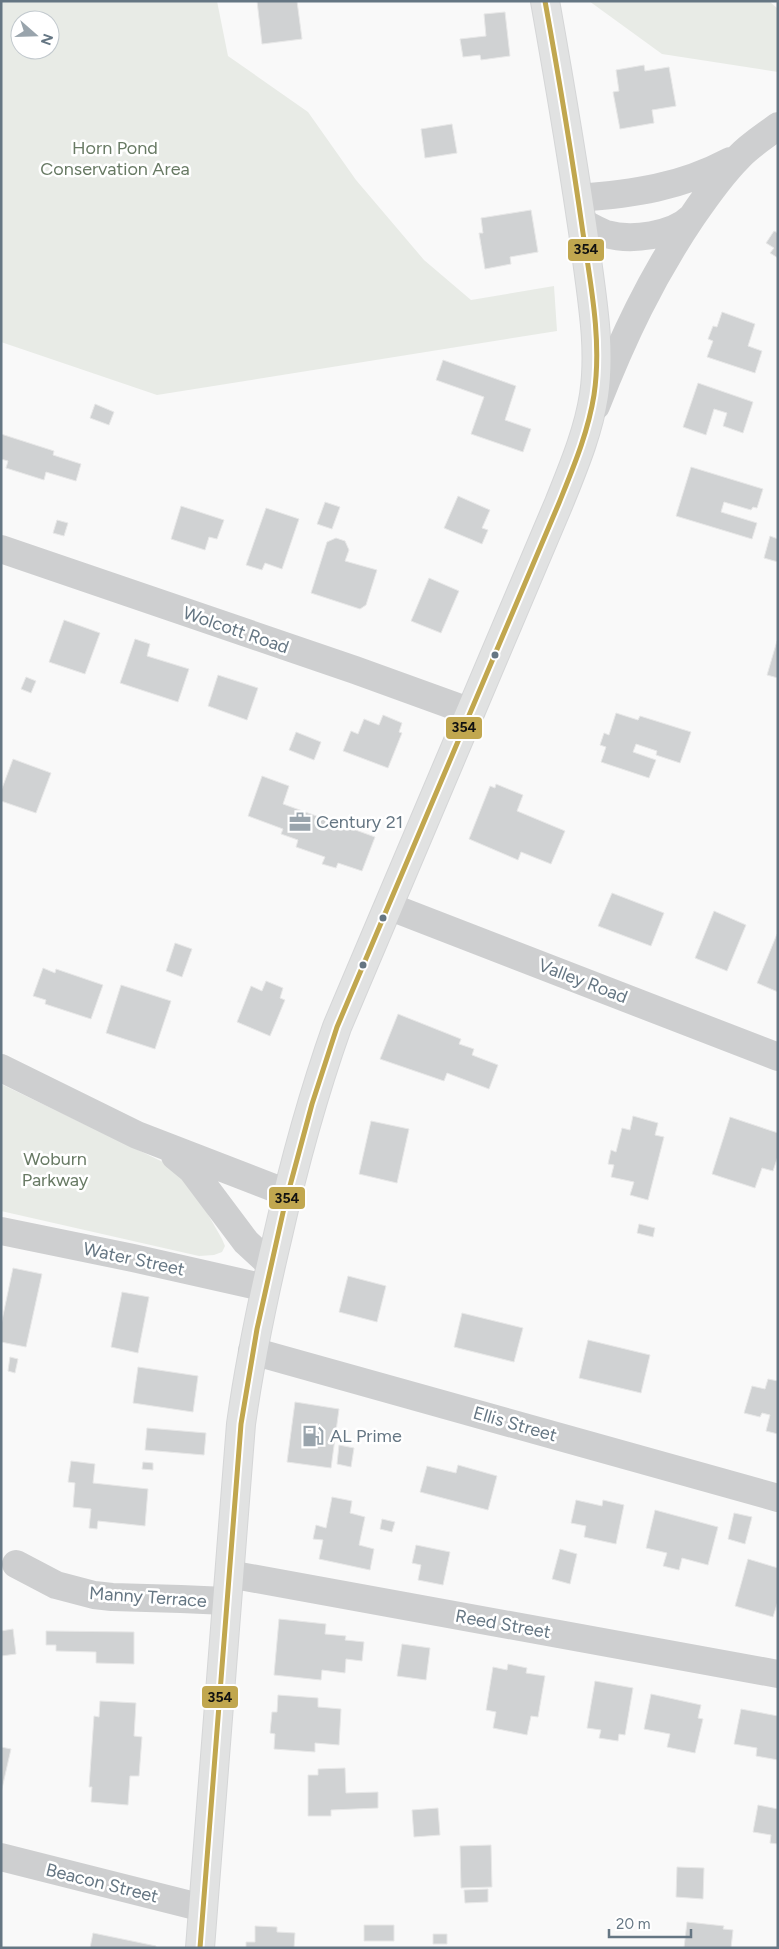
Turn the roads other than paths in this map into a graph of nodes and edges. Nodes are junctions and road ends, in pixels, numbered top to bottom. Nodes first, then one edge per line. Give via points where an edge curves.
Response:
1 (544, 1) edge
2 (778, 126) edge
3 (740, 155) junction
4 (580, 210) junction
5 (693, 216) junction
6 (580, 447) junction
7 (1, 549) edge
8 (471, 712) junction
9 (388, 906) junction
10 (778, 1057) edge
11 (1, 1068) edge
12 (153, 1141) junction
13 (287, 1193) junction
14 (1, 1231) edge
15 (268, 1277) junction
16 (252, 1351) junction
17 (778, 1498) edge
18 (16, 1564) dead end
19 (229, 1574) junction
20 (226, 1602) junction
21 (778, 1674) edge
22 (1, 1857) edge
23 (203, 1908) junction
24 (200, 1948) edge

1 - 4 main road
2 - 3 street
3 - 4 street via 710,171
3 - 5 street via 711,188
4 - 5 street via 606,234 632,238 677,228
4 - 6 main road via 597,358 594,395
5 - 6 street via 669,251 633,317
6 - 8 main road
7 - 8 street, Wolcott Road
8 - 9 main road
9 - 10 street, Valley Road
9 - 13 main road via 325,1059
11 - 12 street
12 - 13 street
12 - 15 street via 192,1170
13 - 15 main road
14 - 15 street, Water Street via 133,1258
15 - 16 main road
16 - 17 street, Ellis Street
16 - 19 main road via 241,1424
18 - 20 street, Manny Terrace via 56,1585 94,1595
19 - 20 main road
19 - 21 street, Reed Street
20 - 23 main road
22 - 23 street, Beacon Street
23 - 24 main road

